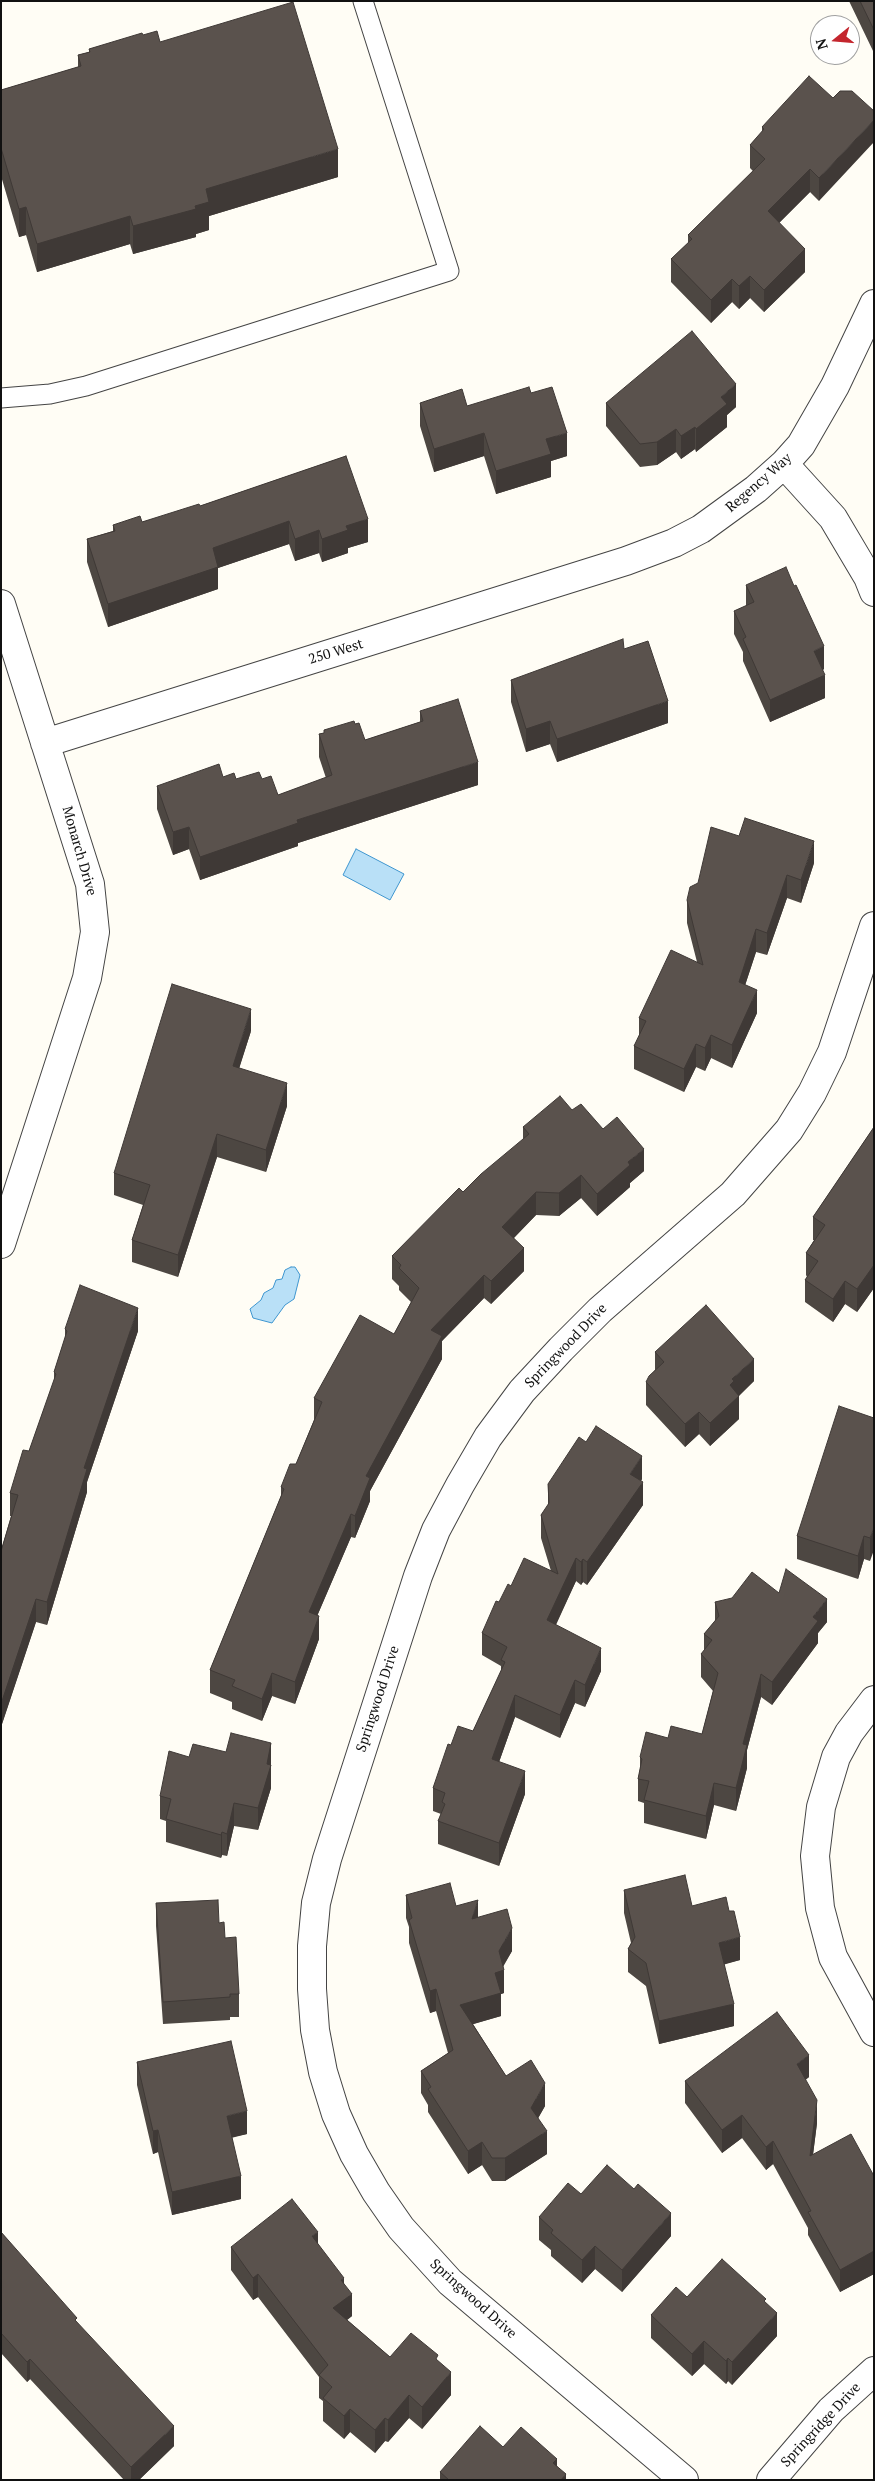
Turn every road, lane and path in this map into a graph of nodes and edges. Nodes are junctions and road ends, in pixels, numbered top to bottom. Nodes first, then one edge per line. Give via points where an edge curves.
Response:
1 (363, 1) edge
2 (874, 304) edge
3 (1, 398) edge
4 (784, 464) junction
5 (626, 561) joint
6 (874, 592) edge
7 (1, 604) edge
8 (45, 743) junction
9 (874, 926) edge
10 (1, 1244) edge
11 (874, 1700) edge
12 (874, 2032) edge
13 (874, 2371) edge
14 (684, 2480) edge
15 (770, 2480) edge

1 - 3 lane via 449,272 86,386 50,394
2 - 4 street, Regency Way via 819,416 801,445
4 - 5 street, Regency Way via 730,510 701,529
4 - 6 street via 833,518
5 - 8 street, 250 West
7 - 8 street, Monarch Drive
8 - 10 street, Monarch Drive via 90,884 95,932 93,956
9 - 14 street, Springwood Drive via 832,1052 789,1130 733,1194 600,1310 561,1349 522,1392 460,1485 436,1530 415,1585 327,1859 316,1903 312,1946 315,2030 336,2114 376,2192 401,2228 450,2282
11 - 12 street via 836,1757 821,1807 815,1856 820,1908 833,1957
13 - 15 street, Springridge Drive via 831,2410

